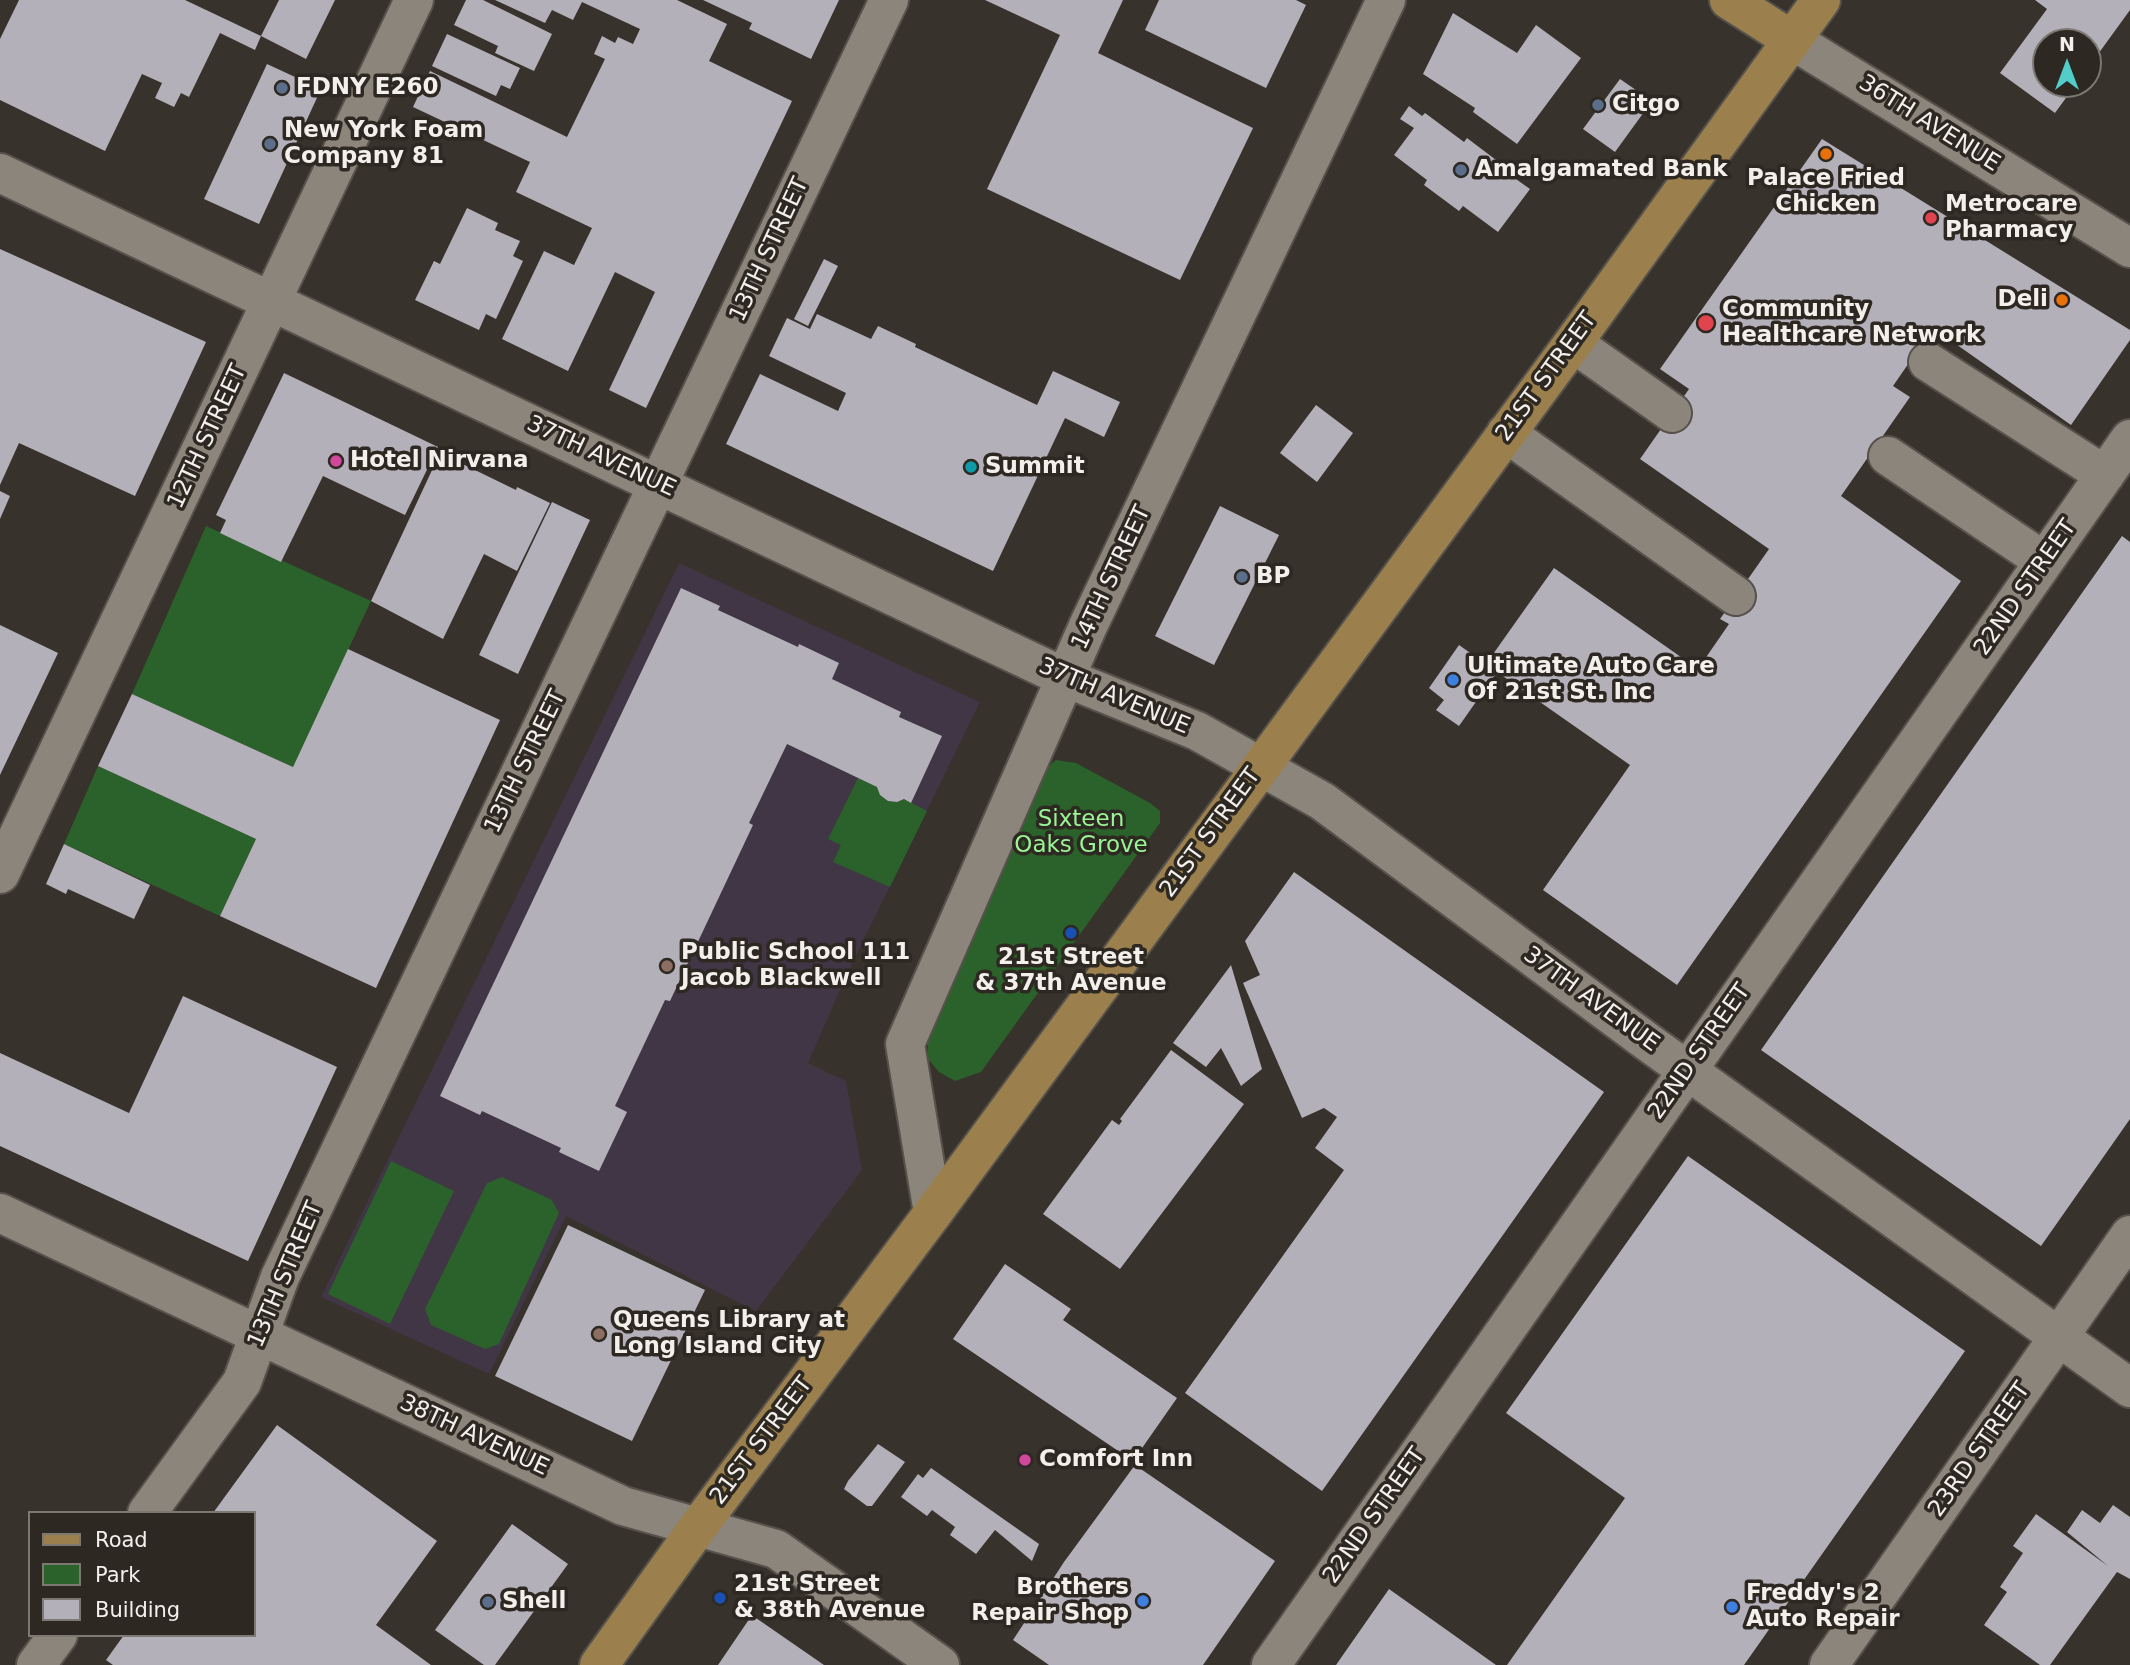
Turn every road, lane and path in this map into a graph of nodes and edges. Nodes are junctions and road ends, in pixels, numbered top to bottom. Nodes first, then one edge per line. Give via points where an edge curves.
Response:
1 (414, 0) edge
2 (889, 0) edge
3 (1386, 0) edge
4 (1729, 0) edge
5 (1821, 0) edge
6 (1792, 40) junction
7 (0, 173) edge
8 (2130, 248) edge
9 (272, 301) junction
10 (1573, 342) junction
11 (1928, 362) dead end
12 (1672, 413) dead end
13 (1506, 433) junction
14 (2130, 439) edge
15 (1888, 456) dead end
16 (2105, 475) junction
17 (659, 485) junction
18 (2044, 561) junction
19 (1736, 596) dead end
20 (1066, 678) junction
21 (1260, 767) junction
22 (0, 873) edge
23 (1687, 1070) junction
24 (0, 1213) edge
25 (933, 1213) junction
26 (2130, 1235) edge
27 (259, 1336) junction
28 (2059, 1337) junction
29 (2130, 1388) edge
30 (148, 1511) edge
31 (698, 1527) junction
32 (599, 1665) edge
33 (940, 1665) edge
34 (1270, 1665) edge
35 (1829, 1665) edge

1 - 9 street, 12TH STREET
2 - 17 street, 13TH STREET
3 - 20 street, 14TH STREET
4 - 6 main road, 36TH AVENUE
5 - 6 main road, 21ST STREET
6 - 8 street, 36TH AVENUE
6 - 10 main road, 21ST STREET
7 - 9 street, 37TH AVENUE
9 - 17 street, 37TH AVENUE
9 - 22 street, 12TH STREET
10 - 12 street
10 - 13 main road, 21ST STREET
11 - 16 street
13 - 19 street
13 - 21 main road, 21ST STREET
14 - 16 street, 22ND STREET
15 - 18 street
16 - 18 street, 22ND STREET
17 - 20 street, 37TH AVENUE
17 - 27 street, 13TH STREET via 280,1277
18 - 23 street, 22ND STREET
20 - 21 street, 37TH AVENUE via 1197,732
20 - 25 street, 14TH STREET via 905,1044
21 - 23 street, 37TH AVENUE via 1322,801
21 - 25 main road, 21ST STREET
23 - 28 street, 37TH AVENUE
23 - 34 street, 22ND STREET
24 - 27 street, 38TH AVENUE
25 - 31 main road, 21ST STREET
26 - 28 street, 23RD STREET
27 - 30 street, 13TH STREET via 242,1382
27 - 31 street, 38TH AVENUE via 623,1506
28 - 29 street, 37TH AVENUE
28 - 35 street, 23RD STREET
31 - 32 main road, 21ST STREET
31 - 33 street, 38TH AVENUE via 776,1549

